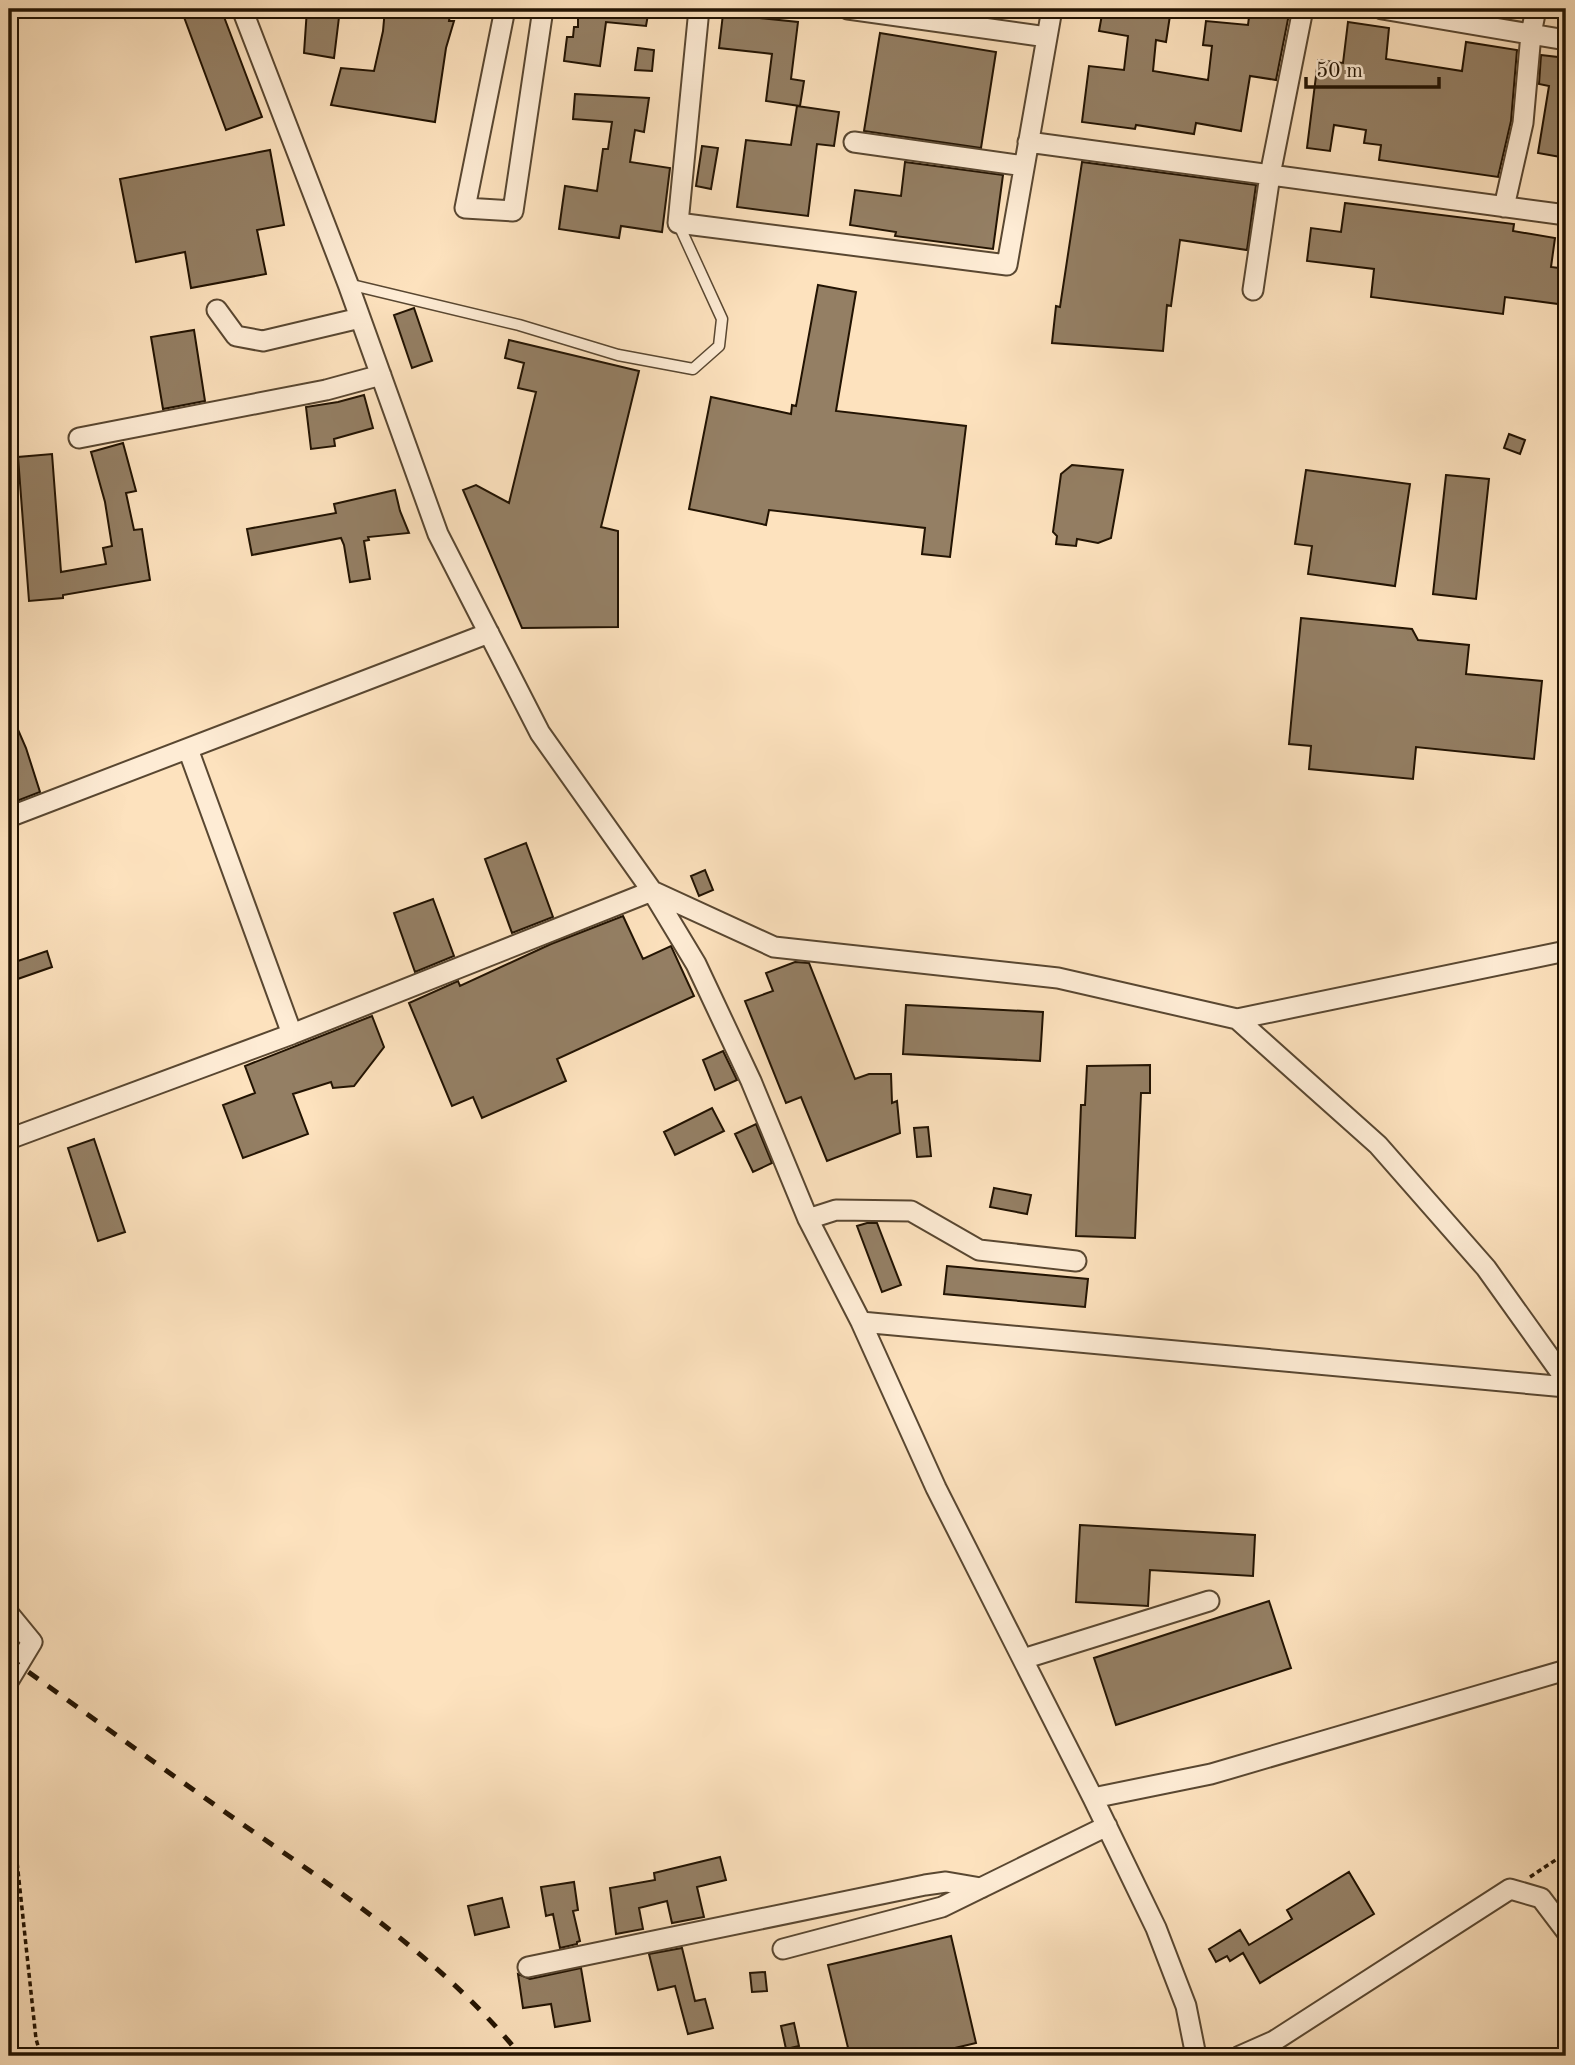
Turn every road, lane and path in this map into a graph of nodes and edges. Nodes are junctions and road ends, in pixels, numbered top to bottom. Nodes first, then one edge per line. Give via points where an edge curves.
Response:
1 (242, 9) edge
2 (505, 9) edge
3 (543, 9) edge
4 (699, 9) edge
5 (848, 9) edge
6 (1052, 9) edge
7 (1303, 9) edge
8 (1382, 9) edge
9 (1536, 9) edge
10 (1531, 34) junction
11 (1047, 37) junction
12 (1566, 40) edge
13 (854, 142) dead end
14 (1028, 142) junction
15 (1024, 166) junction
16 (1270, 175) junction
17 (1504, 207) junction
18 (1566, 215) edge
19 (678, 223) junction
20 (348, 284) junction
21 (1253, 290) dead end
22 (217, 310) dead end
23 (360, 318) junction
24 (381, 375) junction
25 (79, 438) dead end
26 (489, 634) junction
27 (188, 749) junction
28 (9, 817) edge
29 (652, 891) junction
30 (1566, 951) edge
31 (1237, 1018) junction
32 (292, 1034) junction
33 (9, 1139) edge
34 (808, 1219) junction
35 (1076, 1261) dead end
36 (861, 1322) junction
37 (1566, 1380) edge
38 (1566, 1387) edge
39 (1209, 1601) dead end
40 (9, 1614) edge
41 (1023, 1659) junction
42 (1566, 1670) edge
43 (9, 1680) edge
44 (9, 1787) edge
45 (1093, 1798) junction
46 (1107, 1826) junction
47 (1566, 1853) edge
48 (981, 1888) junction
49 (1510, 1889) junction
50 (1566, 1931) edge
51 (783, 1949) dead end
52 (528, 1967) dead end
53 (41, 2056) edge
54 (1196, 2056) edge
55 (1240, 2056) edge

1 - 20 street
2 - 3 street via 465,208 513,211
4 - 19 street
5 - 11 street
6 - 11 street
7 - 16 street
8 - 10 street
9 - 10 street
10 - 12 street
10 - 17 street via 1523,122
11 - 14 street
13 - 15 street
14 - 15 street
14 - 16 street
15 - 19 street via 1007,265
16 - 17 street
16 - 21 street
17 - 18 street
19 - 20 lane via 722,319 719,346 693,369 618,355 519,325
20 - 23 street
22 - 23 street via 236,336 264,341
23 - 24 street
24 - 25 street
24 - 26 street via 438,534
26 - 27 street
26 - 29 street via 540,733
27 - 28 street
27 - 32 street
29 - 31 street via 774,947 1058,978
29 - 32 street
29 - 34 street via 696,964
30 - 31 street
31 - 37 street via 1378,1144 1486,1268
32 - 33 street
34 - 35 street via 836,1210 911,1211 979,1250
34 - 36 street
36 - 38 street
36 - 41 street via 936,1488
39 - 41 street
40 - 43 street via 32,1642
41 - 45 street
42 - 45 street via 1211,1774
44 - 53 path
45 - 46 street
46 - 48 street
46 - 54 street via 1156,1928 1186,2006
47 - 49 path
48 - 51 street via 942,1907
48 - 52 street via 935,1883
49 - 50 street via 1541,1898
49 - 55 street via 1274,2041

